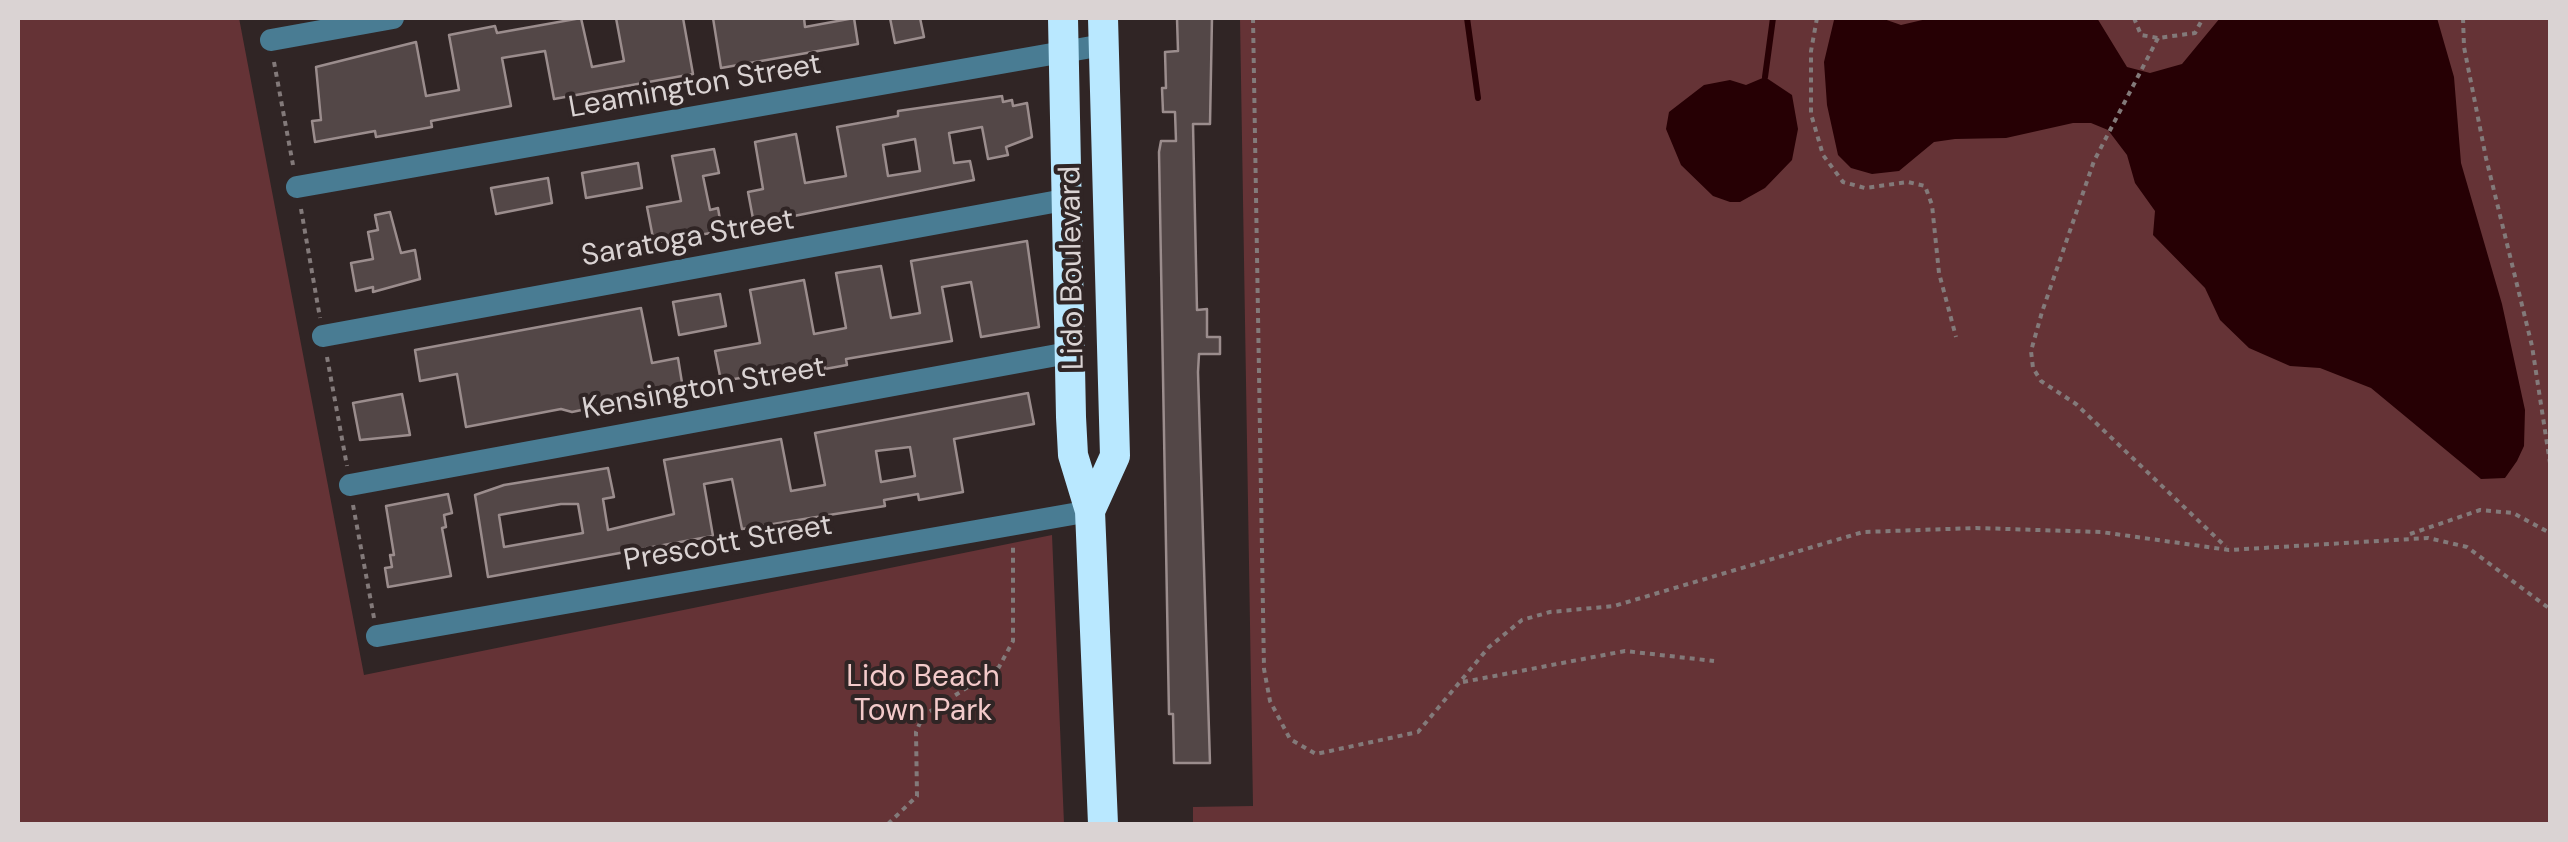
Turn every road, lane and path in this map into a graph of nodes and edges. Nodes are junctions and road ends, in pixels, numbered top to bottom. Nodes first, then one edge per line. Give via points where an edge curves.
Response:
1 (393, 18) edge
2 (1063, 18) edge
3 (1253, 18) edge
4 (1817, 18) edge
5 (2134, 18) edge
6 (2203, 18) edge
7 (2463, 18) edge
8 (1103, 31) edge
9 (2158, 38) junction
10 (270, 40) dead end
11 (1064, 52) junction
12 (297, 187) dead end
13 (1064, 200) junction
14 (323, 336) dead end
15 (1956, 337) dead end
16 (1068, 353) junction
17 (2550, 463) edge
18 (350, 484) dead end
19 (1090, 511) junction
20 (1012, 524) junction
21 (2550, 534) edge
22 (2406, 536) junction
23 (2229, 550) junction
24 (2550, 609) edge
25 (377, 636) dead end
26 (1714, 661) dead end
27 (1462, 682) junction
28 (888, 824) edge
29 (1103, 824) edge

1 - 10 street
2 - 11 highway, Lido Boulevard
3 - 27 path via 1261,576 1270,700 1290,740 1316,754 1418,732
4 - 15 path via 1811,114 1823,155 1843,182 1925,186
5 - 9 path via 2141,35
6 - 9 path via 2195,32
7 - 17 path
8 - 11 street, Leamington Street
8 - 19 highway, Lido Boulevard via 1115,456
9 - 23 path via 2104,138 2031,351 2041,381 2076,404
11 - 12 street, Leamington Street
11 - 13 highway, Lido Boulevard
13 - 14 street, Saratoga Street
13 - 16 highway, Lido Boulevard
16 - 18 street, Kensington Street
16 - 19 highway, Lido Boulevard via 1073,456
19 - 20 street, Prescott Street
19 - 29 highway, Lido Boulevard
20 - 25 street, Prescott Street
20 - 28 path via 1013,641 999,667 923,716 916,732 917,796
21 - 22 path via 2513,513 2480,510
22 - 23 path
22 - 24 path via 2466,546
23 - 27 path via 2101,532 1864,532 1614,606 1522,620
26 - 27 path via 1624,651

